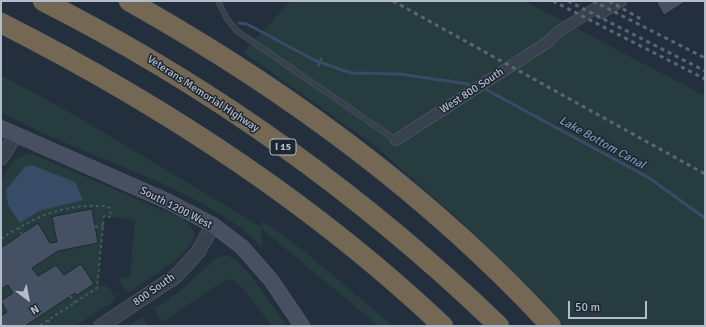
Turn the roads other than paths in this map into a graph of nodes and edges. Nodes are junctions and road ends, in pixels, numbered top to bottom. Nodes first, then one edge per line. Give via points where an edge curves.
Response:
1 (43, 1) edge
2 (128, 1) edge
3 (218, 1) edge
4 (607, 1) edge
5 (621, 1) edge
6 (1, 22) edge
7 (548, 42) junction
8 (1, 128) edge
9 (15, 136) junction
10 (396, 140) joint
11 (1, 158) edge
12 (213, 226) junction
13 (101, 326) edge
14 (302, 326) edge
15 (443, 326) edge
16 (499, 326) edge
17 (551, 326) edge

1 - 16 highway, Veterans Memorial Highway / I 15 via 170,71 290,151 402,238
2 - 17 highway via 188,35 253,77 364,156 462,238
3 - 10 lane via 227,19 237,31
4 - 7 street, West 800 South via 558,32
5 - 7 street, West 800 South via 562,37
6 - 15 highway via 113,82 195,132 258,175 352,246
7 - 10 street, West 800 South
8 - 9 main road, South 1200 West
9 - 11 street
9 - 12 main road, South 1200 West via 167,201
12 - 13 street, 800 South via 198,252 176,276
12 - 14 main road, South 1200 West via 246,252 271,280

